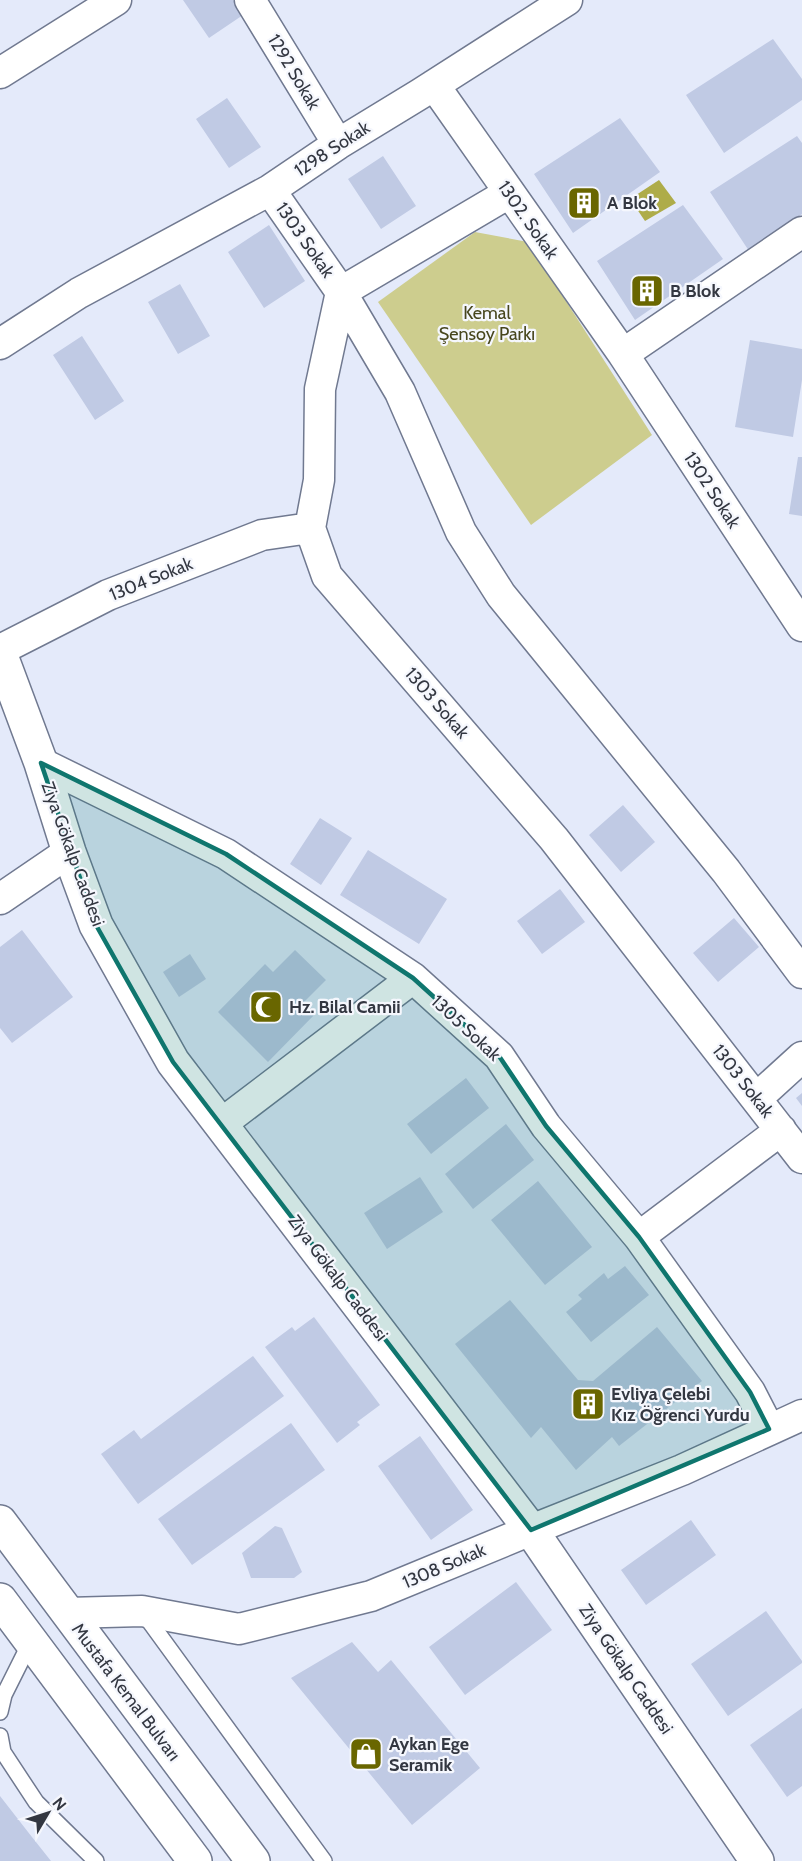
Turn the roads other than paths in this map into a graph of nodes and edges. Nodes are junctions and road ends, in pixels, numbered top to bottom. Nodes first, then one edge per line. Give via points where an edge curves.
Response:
1 (116, 0) edge
2 (250, 0) edge
3 (567, 0) edge
4 (0, 73) edge
5 (434, 85) junction
6 (338, 144) junction
7 (270, 190) junction
8 (509, 193) junction
9 (802, 232) edge
10 (341, 292) junction
11 (0, 344) edge
12 (623, 354) junction
13 (310, 528) junction
14 (802, 626) edge
15 (0, 651) edge
16 (41, 763) junction
17 (69, 852) junction
18 (0, 899) edge
19 (802, 973) edge
20 (413, 978) junction
21 (802, 1057) edge
22 (757, 1098) junction
23 (221, 1124) junction
24 (781, 1130) junction
25 (802, 1158) edge
26 (639, 1237) junction
27 (802, 1415) edge
28 (769, 1429) junction
29 (0, 1522) edge
30 (531, 1530) junction
31 (1, 1603) edge
32 (142, 1611) junction
33 (67, 1613) junction
34 (31, 1641) junction
35 (0, 1712) edge
36 (0, 1736) edge
37 (96, 1861) edge
38 (195, 1861) edge
39 (253, 1861) edge
40 (324, 1861) edge
41 (757, 1861) edge

1 - 4 street
2 - 6 street, 1292 Sokak
3 - 5 street, 1298 Sokak
5 - 6 street, 1298 Sokak
5 - 8 street, 1302. Sokak
6 - 7 street, 1298 Sokak
7 - 10 street, 1303 Sokak
7 - 11 street, 1298 Sokak via 79,293
8 - 10 street
8 - 12 street, 1302. Sokak
9 - 12 street
10 - 13 street, 1303 Sokak via 320,389 319,480
10 - 19 street via 400,392 461,532 501,596 726,871
12 - 14 street, 1302 Sokak
13 - 15 street, 1304 Sokak via 262,535 119,591
13 - 22 street, 1303 Sokak via 327,576 554,839
15 - 16 main road, Ziya Gökalp Caddesi
16 - 17 main road, Ziya Gökalp Caddesi
16 - 20 street, 1305 Sokak via 226,854
17 - 18 street
17 - 23 main road, Ziya Gökalp Caddesi via 96,925 174,1062
20 - 23 street
20 - 26 street, 1305 Sokak via 499,1056 546,1126
21 - 22 street
22 - 24 street, 1303 Sokak
23 - 30 main road, Ziya Gökalp Caddesi
24 - 25 street, 1303 Sokak
24 - 26 street
26 - 28 street, 1305 Sokak via 750,1392
27 - 28 street, 1308 Sokak
28 - 30 street, 1308 Sokak via 682,1470
29 - 33 main road, Mustafa Kemal Bulvarı
30 - 32 street, 1308 Sokak via 371,1596 239,1629
30 - 41 main road, Ziya Gökalp Caddesi
31 - 34 main road
32 - 33 street, 1308 Sokak
32 - 40 lane
33 - 39 main road, Mustafa Kemal Bulvarı
34 - 35 lane via 4,1695
34 - 38 main road
36 - 37 lane via 3,1752 36,1802

